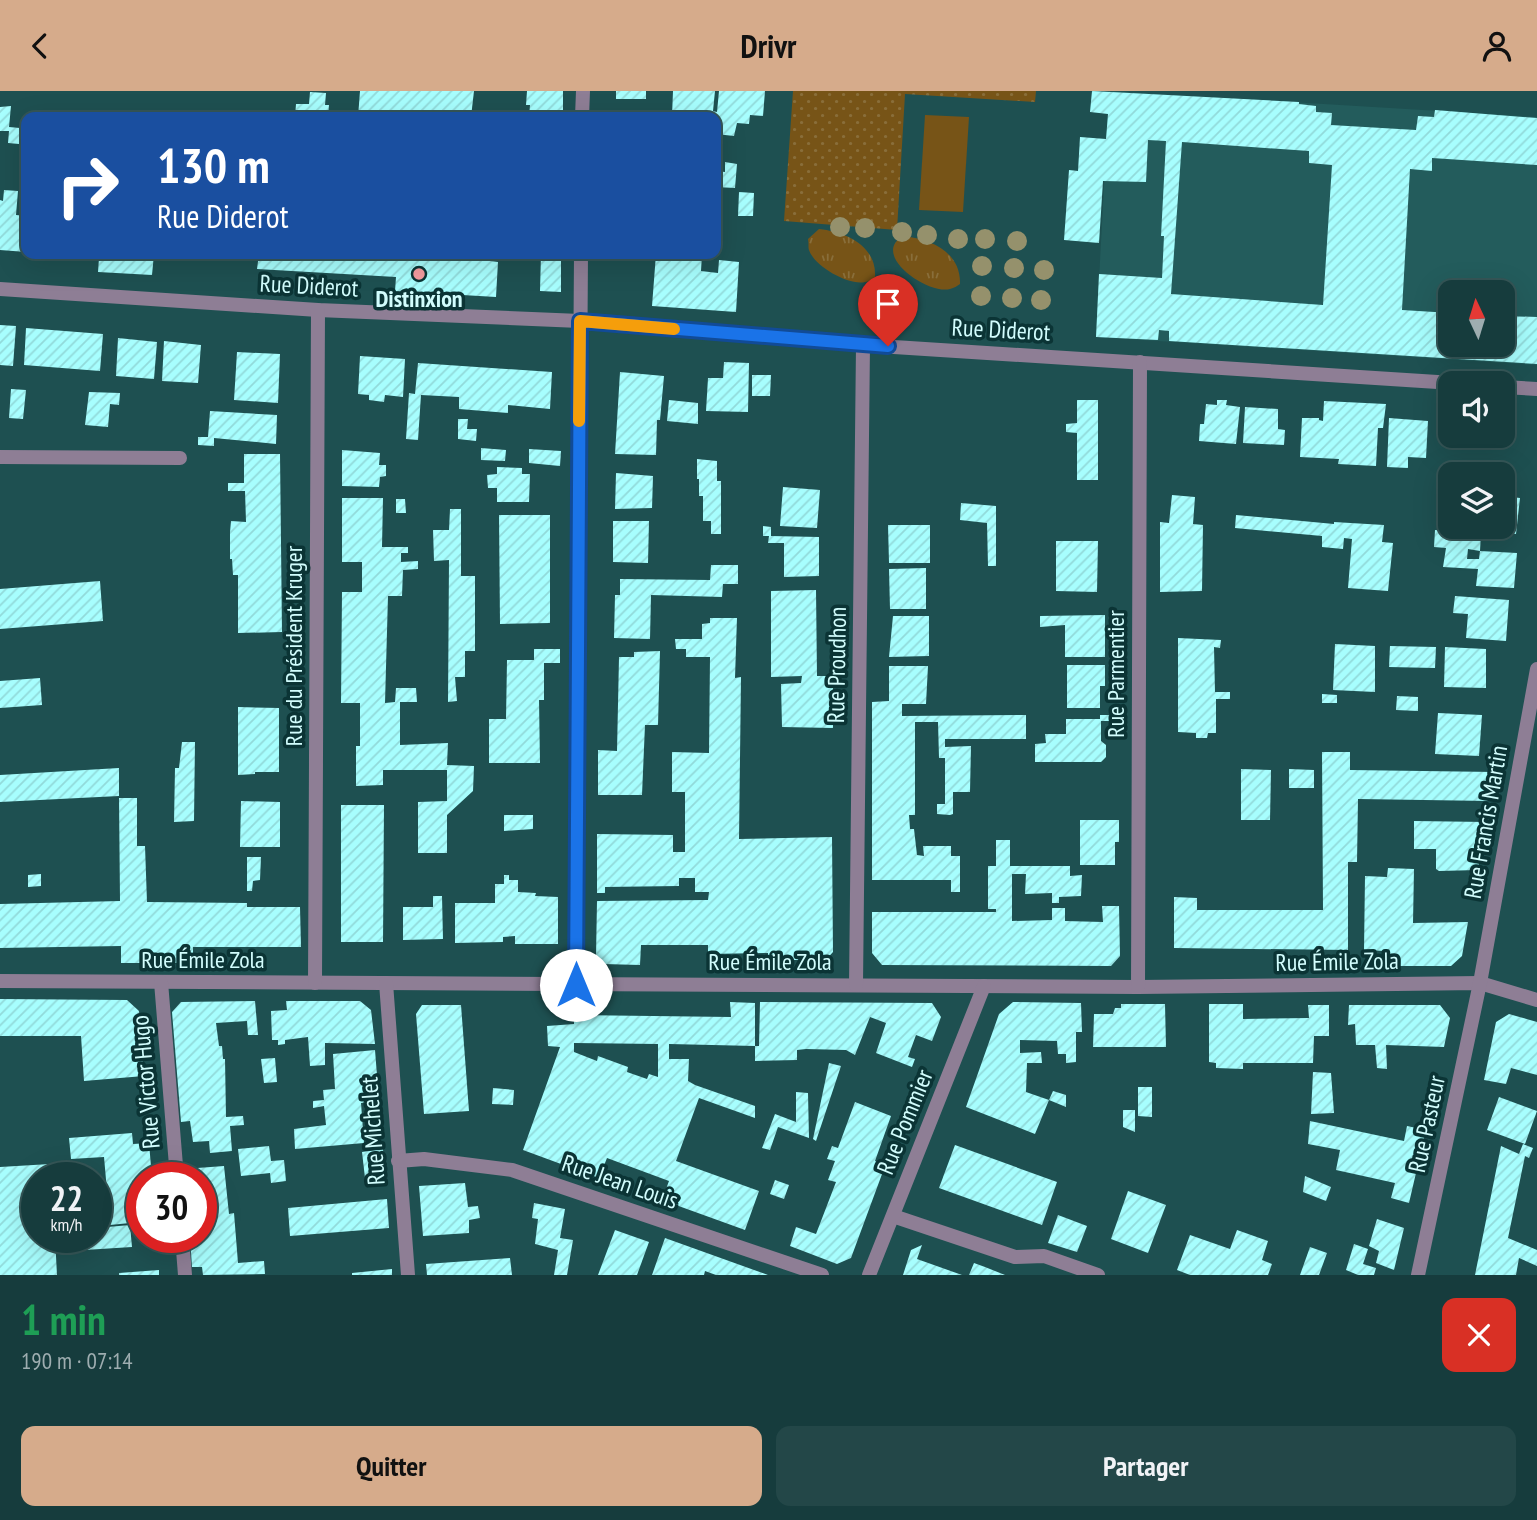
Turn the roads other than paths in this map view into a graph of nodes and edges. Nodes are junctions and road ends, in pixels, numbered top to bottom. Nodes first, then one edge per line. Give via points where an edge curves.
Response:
1 (583, 91) edge
2 (582, 112) edge
3 (581, 259) edge
4 (0, 289) edge
5 (318, 310) junction
6 (580, 321) junction
7 (863, 345) junction
8 (1140, 362) junction
9 (1438, 382) edge
10 (1515, 388) edge
11 (1537, 389) edge
12 (0, 457) edge
13 (180, 458) dead end
14 (1536, 676) edge
15 (0, 981) edge
16 (161, 982) junction
17 (315, 983) junction
18 (386, 983) junction
19 (1480, 983) junction
20 (576, 985) junction
21 (856, 985) junction
22 (984, 986) junction
23 (1138, 987) junction
24 (1537, 1000) edge
25 (398, 1161) junction
26 (176, 1162) edge
27 (893, 1216) junction
28 (183, 1253) edge
29 (185, 1275) edge
30 (408, 1275) edge
31 (822, 1275) edge
32 (869, 1275) edge
33 (1098, 1275) edge
34 (1418, 1275) edge

1 - 2 street
3 - 6 street
4 - 5 street, Rue Diderot
5 - 6 street, Rue Diderot
5 - 17 street, Rue du Président Kruger
6 - 7 street, Rue Diderot
6 - 20 street
7 - 8 street, Rue Diderot
7 - 21 street, Rue Proudhon
8 - 9 street, Rue Diderot
8 - 23 street, Rue Parmentier
10 - 11 street
12 - 13 street
14 - 19 street, Rue Francis Martin
15 - 16 street, Rue Émile Zola
16 - 17 street, Rue Émile Zola
16 - 26 street, Rue Victor Hugo
17 - 18 street, Rue Émile Zola
18 - 20 street, Rue Émile Zola
18 - 25 street, Rue Michelet
19 - 23 street, Rue Émile Zola
19 - 24 street, Rue Émile Zola
19 - 34 street, Rue Pasteur
20 - 21 street, Rue Émile Zola
21 - 22 street, Rue Émile Zola
22 - 23 street, Rue Émile Zola
22 - 27 street, Rue Pommier
25 - 30 street, Rue Michelet
25 - 31 street, Rue Jean Louis via 424,1159 512,1170
27 - 32 street, Rue Pommier
27 - 33 street via 1015,1257 1044,1256
28 - 29 street

